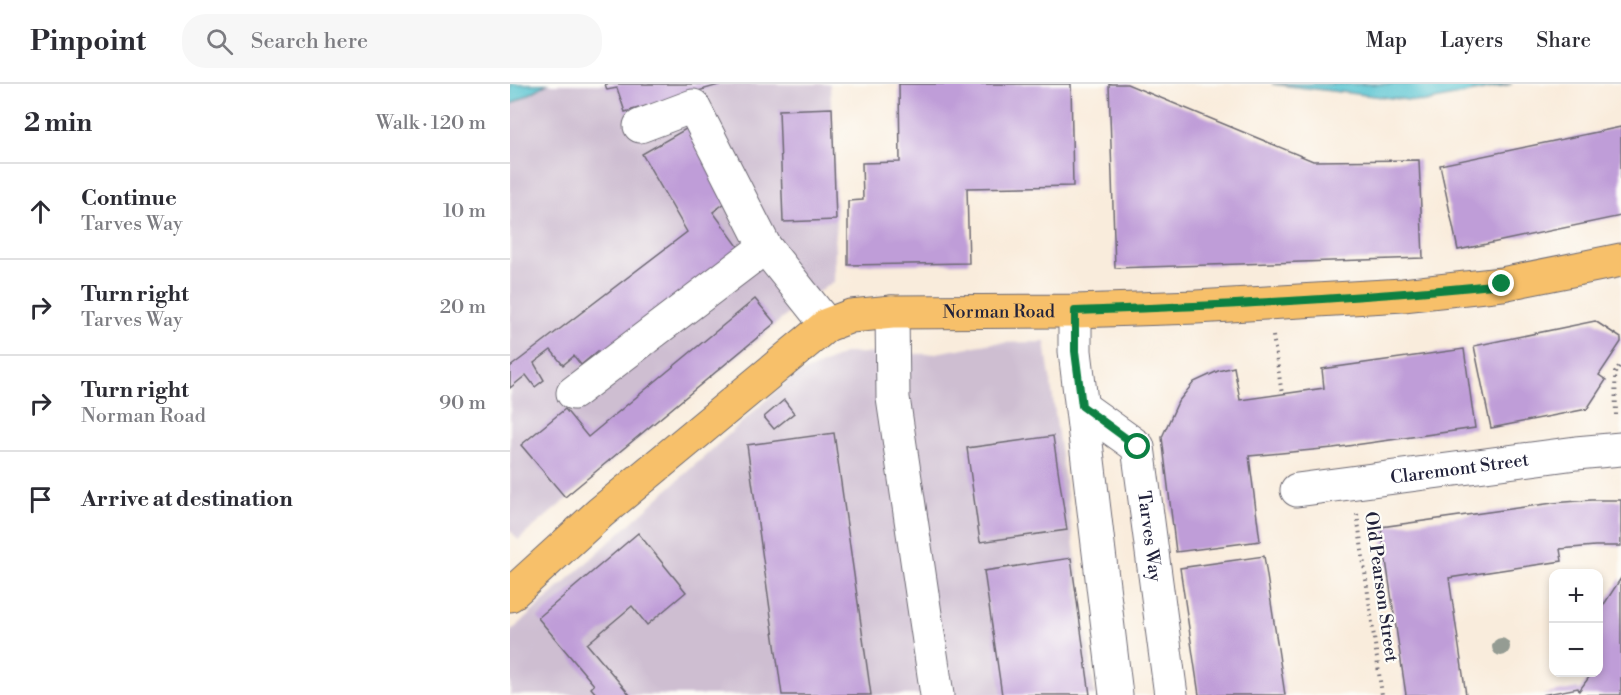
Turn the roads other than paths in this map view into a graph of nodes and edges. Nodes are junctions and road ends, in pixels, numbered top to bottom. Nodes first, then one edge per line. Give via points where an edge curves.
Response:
1 (640, 126) dead end
2 (765, 247) junction
3 (1621, 260) edge
4 (1075, 311) junction
5 (892, 312) junction
6 (827, 325) junction
7 (573, 393) dead end
8 (1082, 406) junction
9 (1619, 449) edge
10 (1297, 490) dead end
11 (510, 595) edge
12 (937, 695) edge
13 (1116, 695) edge
14 (1171, 695) edge

1 - 2 street via 693,106
2 - 6 street
2 - 7 street
3 - 4 main road, Norman Road via 1502,284 1403,295
4 - 5 main road, Norman Road
4 - 8 street
5 - 6 main road, Norman Road via 851,316
5 - 12 street via 892,398
6 - 11 main road, Norman Road via 600,513
8 - 13 street
8 - 14 street, Tarves Way via 1138,447
9 - 10 street, Claremont Street

